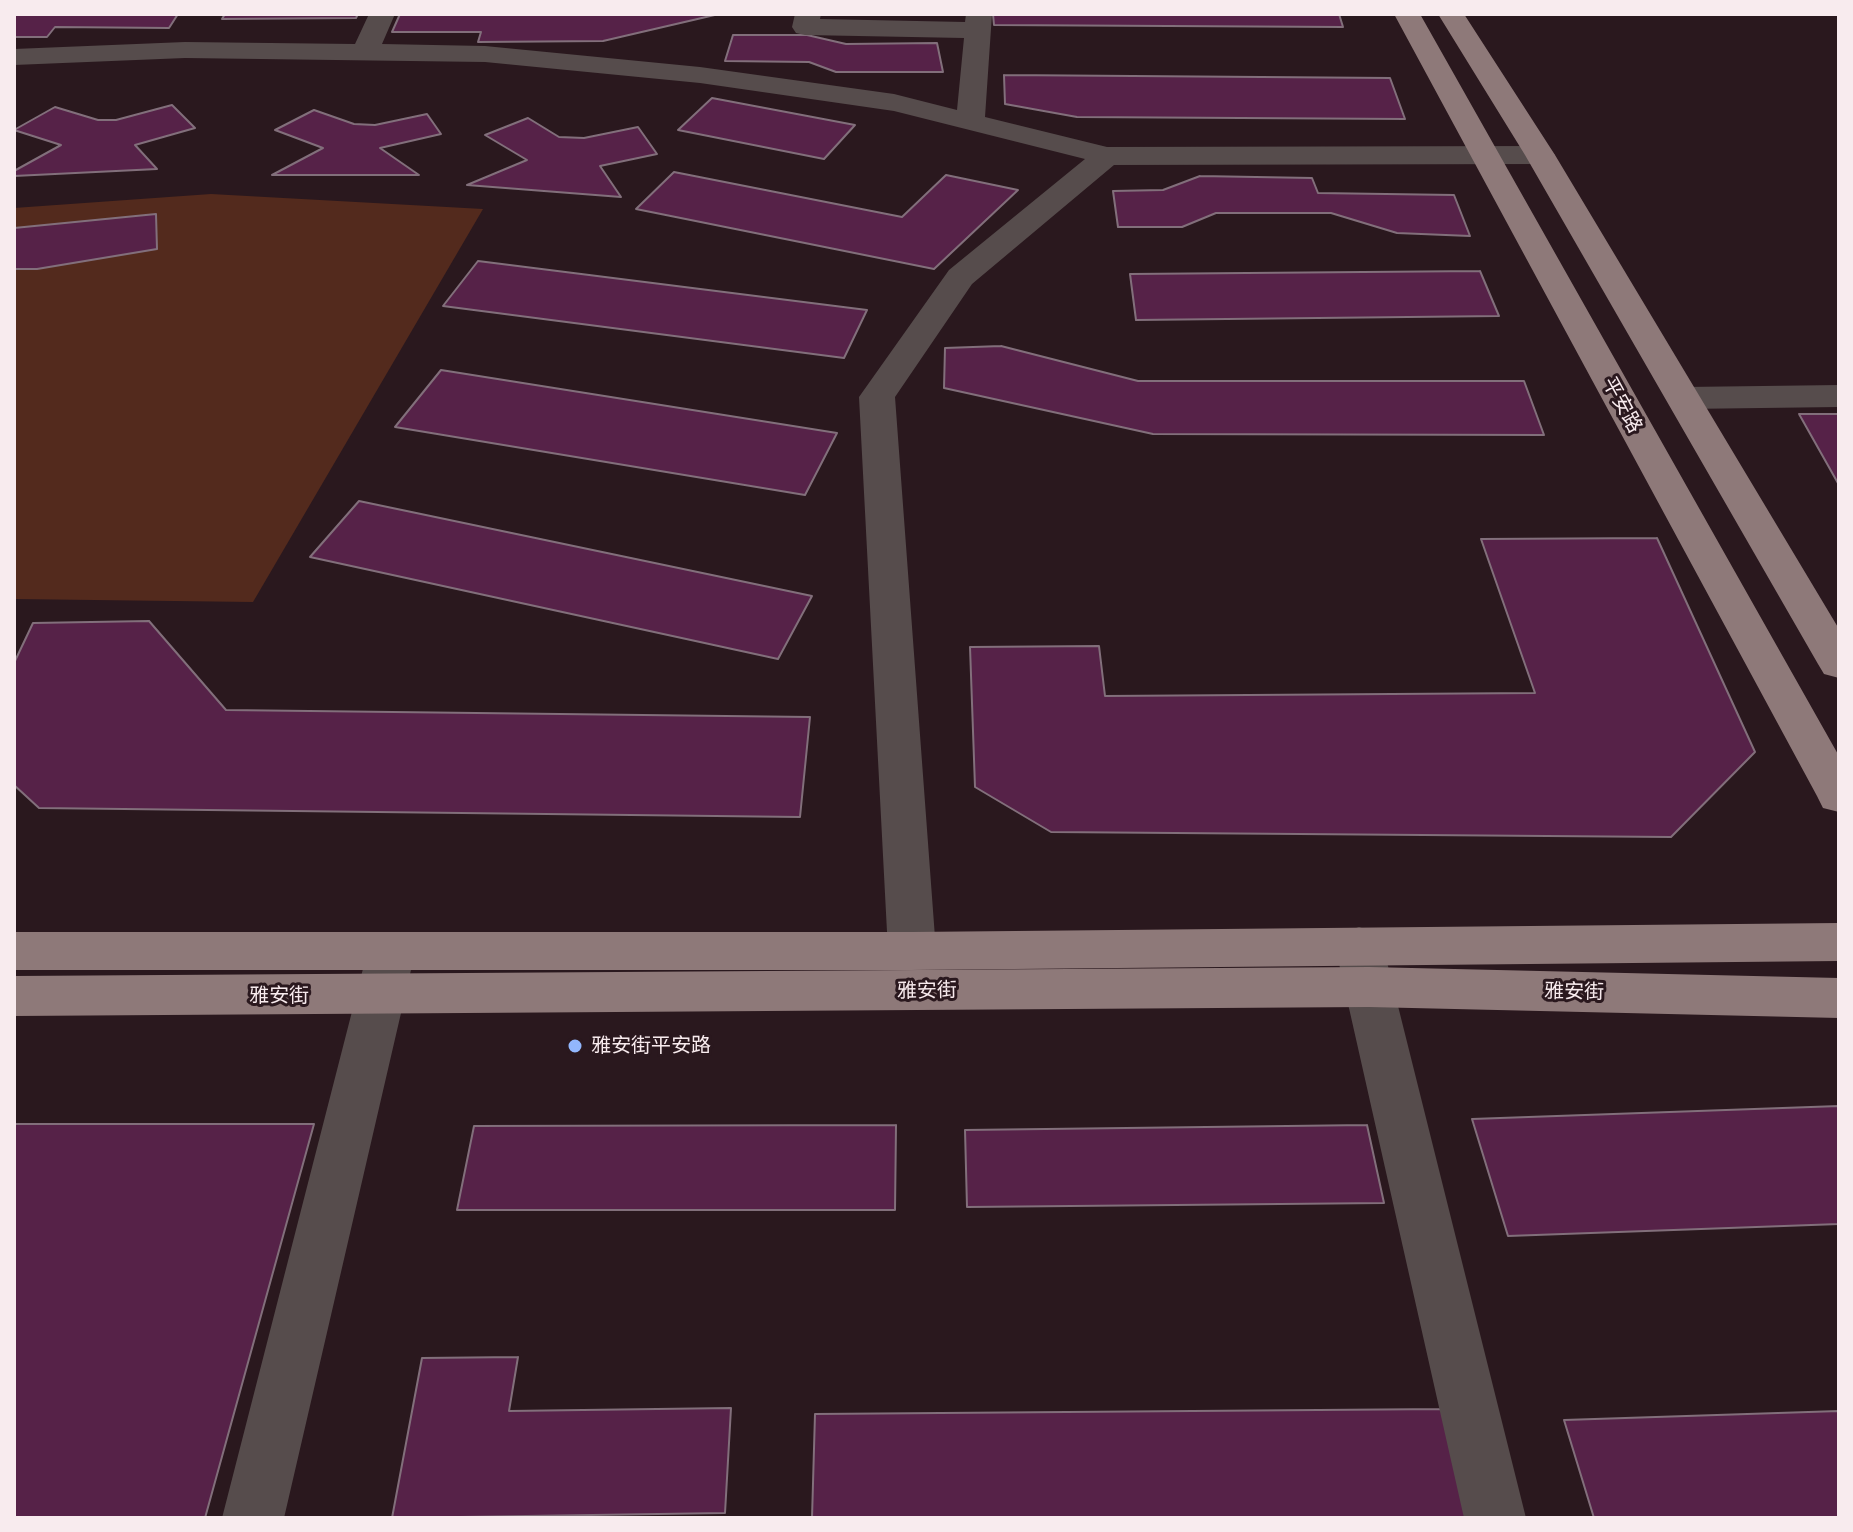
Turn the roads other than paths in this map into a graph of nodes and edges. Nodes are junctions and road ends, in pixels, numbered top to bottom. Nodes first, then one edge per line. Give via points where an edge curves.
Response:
1 (382, 14) edge
2 (808, 14) edge
3 (1407, 14) edge
4 (1451, 14) edge
5 (979, 22) edge
6 (365, 52) junction
7 (14, 57) edge
8 (970, 122) junction
9 (1483, 155) junction
10 (1540, 155) junction
11 (1107, 156) junction
12 (1839, 396) edge
13 (1685, 398) junction
14 (1839, 664) edge
15 (1839, 796) edge
16 (1839, 942) edge
17 (14, 951) edge
18 (912, 951) junction
19 (1364, 967) junction
20 (386, 973) junction
21 (14, 996) edge
22 (1839, 998) edge
23 (253, 1518) edge
24 (1495, 1518) edge

1 - 6 street
2 - 5 street via 805,27
3 - 9 main road, 平安路
4 - 10 main road
5 - 8 street
6 - 7 street via 192,38
6 - 8 street via 485,54 700,75 894,103
8 - 11 street
9 - 10 street
9 - 11 street
9 - 15 main road, 平安路
10 - 13 main road
11 - 18 street via 960,277 877,397
12 - 13 street
13 - 14 main road
16 - 19 main road, 雅安街
17 - 20 main road, 雅安街
18 - 19 main road, 雅安街
18 - 20 main road, 雅安街
19 - 20 main road, 雅安街
19 - 22 main road, 雅安街
19 - 24 street
20 - 21 main road, 雅安街
20 - 23 street

